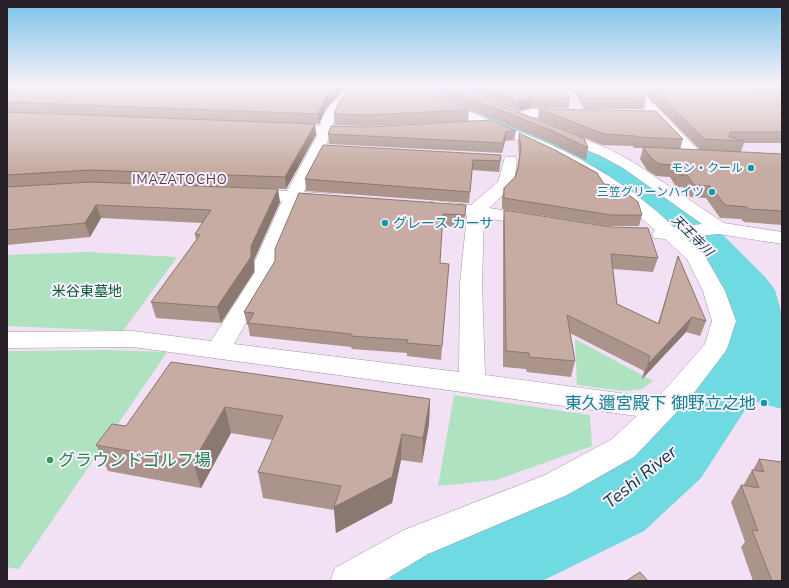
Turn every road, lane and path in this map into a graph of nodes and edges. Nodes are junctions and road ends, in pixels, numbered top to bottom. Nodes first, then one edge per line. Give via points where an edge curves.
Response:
1 (330, 114) edge
2 (476, 114) edge
3 (525, 114) edge
4 (641, 115) edge
5 (657, 115) joint
6 (498, 121) junction
7 (274, 129) edge
8 (326, 130) junction
9 (374, 131) edge
10 (637, 153) dead end
11 (674, 154) edge
12 (695, 155) junction
13 (711, 156) edge
14 (613, 157) junction
15 (237, 194) edge
16 (293, 196) junction
17 (340, 199) edge
18 (418, 205) edge
19 (476, 210) junction
20 (547, 222) edge
21 (715, 229) junction
22 (665, 234) junction
23 (782, 238) edge
24 (7, 340) edge
25 (218, 350) junction
26 (472, 383) junction
27 (661, 409) junction
28 (348, 581) edge

1 - 8 street
2 - 6 street
3 - 6 street
4 - 5 street
5 - 12 street
6 - 14 street via 544,128
6 - 19 street via 506,184
6 - 22 street via 618,189 651,215
7 - 8 street
8 - 9 street
8 - 16 street via 325,150
10 - 14 street
11 - 12 street
12 - 13 street
14 - 21 street
15 - 16 street
16 - 17 street
16 - 25 street via 265,261 266,272
18 - 19 street
19 - 20 street
19 - 26 street via 471,283
21 - 22 street
21 - 23 street
22 - 27 street via 695,256 714,291 724,321 716,346 680,391
24 - 25 street via 133,340
25 - 26 street
26 - 27 street
27 - 28 street via 623,448 556,485 416,542

